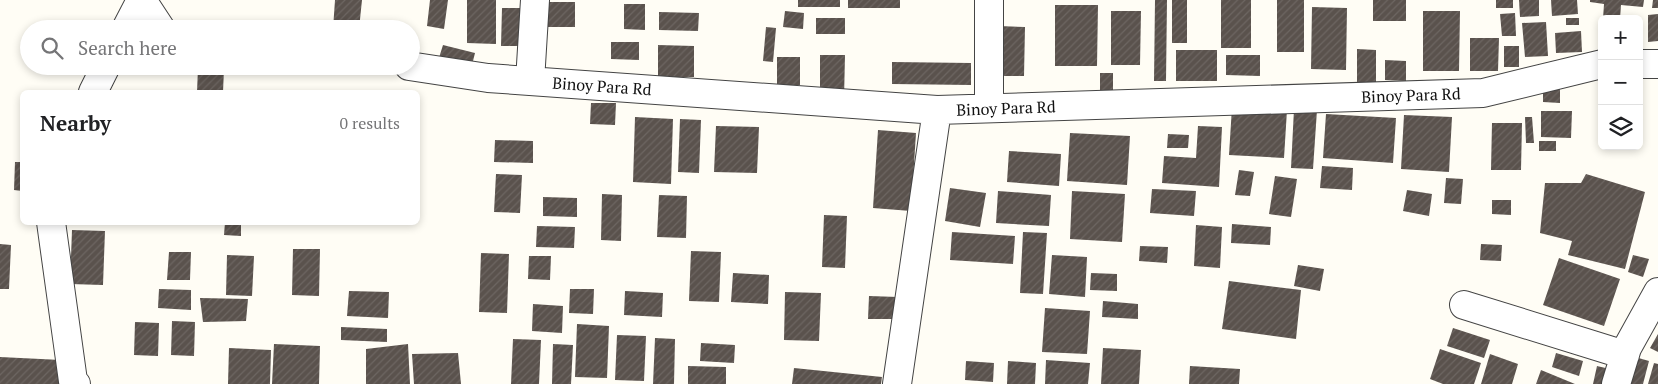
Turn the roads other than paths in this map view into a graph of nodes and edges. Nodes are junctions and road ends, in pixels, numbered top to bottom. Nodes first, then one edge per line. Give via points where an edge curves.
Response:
1 (141, 0) edge
2 (535, 0) edge
3 (989, 0) edge
4 (131, 20) edge
5 (154, 20) edge
6 (1643, 64) edge
7 (1658, 64) edge
8 (1598, 65) edge
9 (420, 68) edge
10 (102, 75) edge
11 (530, 81) junction
12 (94, 90) edge
13 (989, 108) junction
14 (937, 110) junction
15 (51, 225) edge
16 (1658, 292) edge
17 (1464, 305) dead end
18 (1625, 355) junction
19 (76, 384) edge
20 (897, 384) edge
21 (1616, 384) edge

1 - 4 street
1 - 5 street
2 - 11 street
3 - 13 street
6 - 7 street
8 - 13 street, Binoy Para Rd via 1482,93
9 - 11 street, Binoy Para Rd
10 - 12 street
11 - 14 street, Binoy Para Rd
13 - 14 street, Binoy Para Rd
14 - 20 street
15 - 19 street via 73,381
16 - 18 street
17 - 18 street
18 - 21 street

